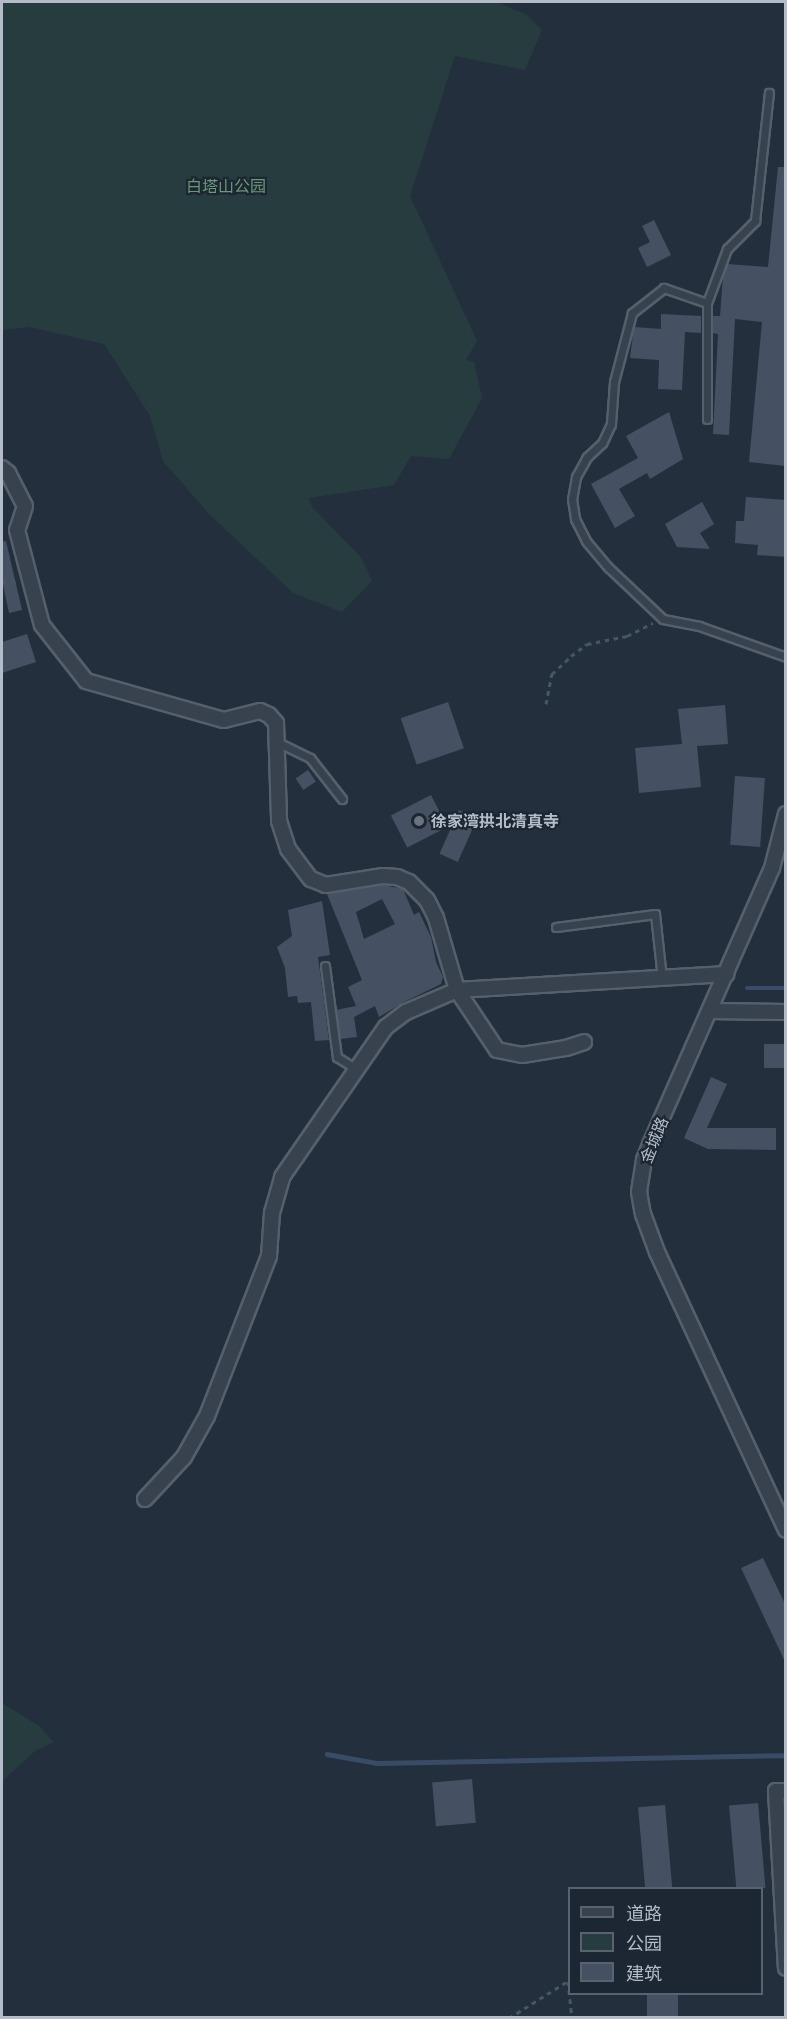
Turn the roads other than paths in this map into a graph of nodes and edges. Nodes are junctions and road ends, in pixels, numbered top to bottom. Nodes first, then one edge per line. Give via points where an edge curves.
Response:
1 (769, 93) dead end
2 (707, 303) junction
3 (706, 419) dead end
4 (2, 468) edge
5 (786, 657) edge
6 (277, 742) junction
7 (342, 799) dead end
8 (786, 814) edge
9 (555, 927) dead end
10 (325, 966) dead end
11 (727, 974) junction
12 (662, 978) junction
13 (457, 990) junction
14 (710, 1011) junction
15 (786, 1012) edge
16 (584, 1042) dead end
17 (356, 1070) junction
18 (145, 1499) dead end
19 (786, 1530) edge
20 (786, 1791) edge
21 (786, 1968) edge

1 - 2 lane via 755,220 727,249
2 - 3 lane
2 - 5 lane via 664,288 632,313 614,382 611,424 576,477 572,499 575,519 586,541 609,568 663,619 699,626
4 - 6 street via 25,506 16,530 42,625 86,681 224,720 260,711 276,723
6 - 7 lane via 310,758
6 - 13 street via 279,821 288,849 298,864 311,879 326,885 383,876 409,882 427,900 436,918
8 - 11 street, 金城路 via 772,868
9 - 12 lane via 655,914
10 - 17 lane via 337,1057
11 - 12 street
11 - 14 street, 金城路
12 - 13 street
13 - 16 street via 497,1050 522,1055
13 - 17 street via 406,1012 393,1022
14 - 15 street
14 - 19 street, 金城路 via 644,1160 639,1192 657,1252
17 - 18 street via 282,1177 272,1213 269,1256 207,1416 184,1457
20 - 21 street via 776,1791

